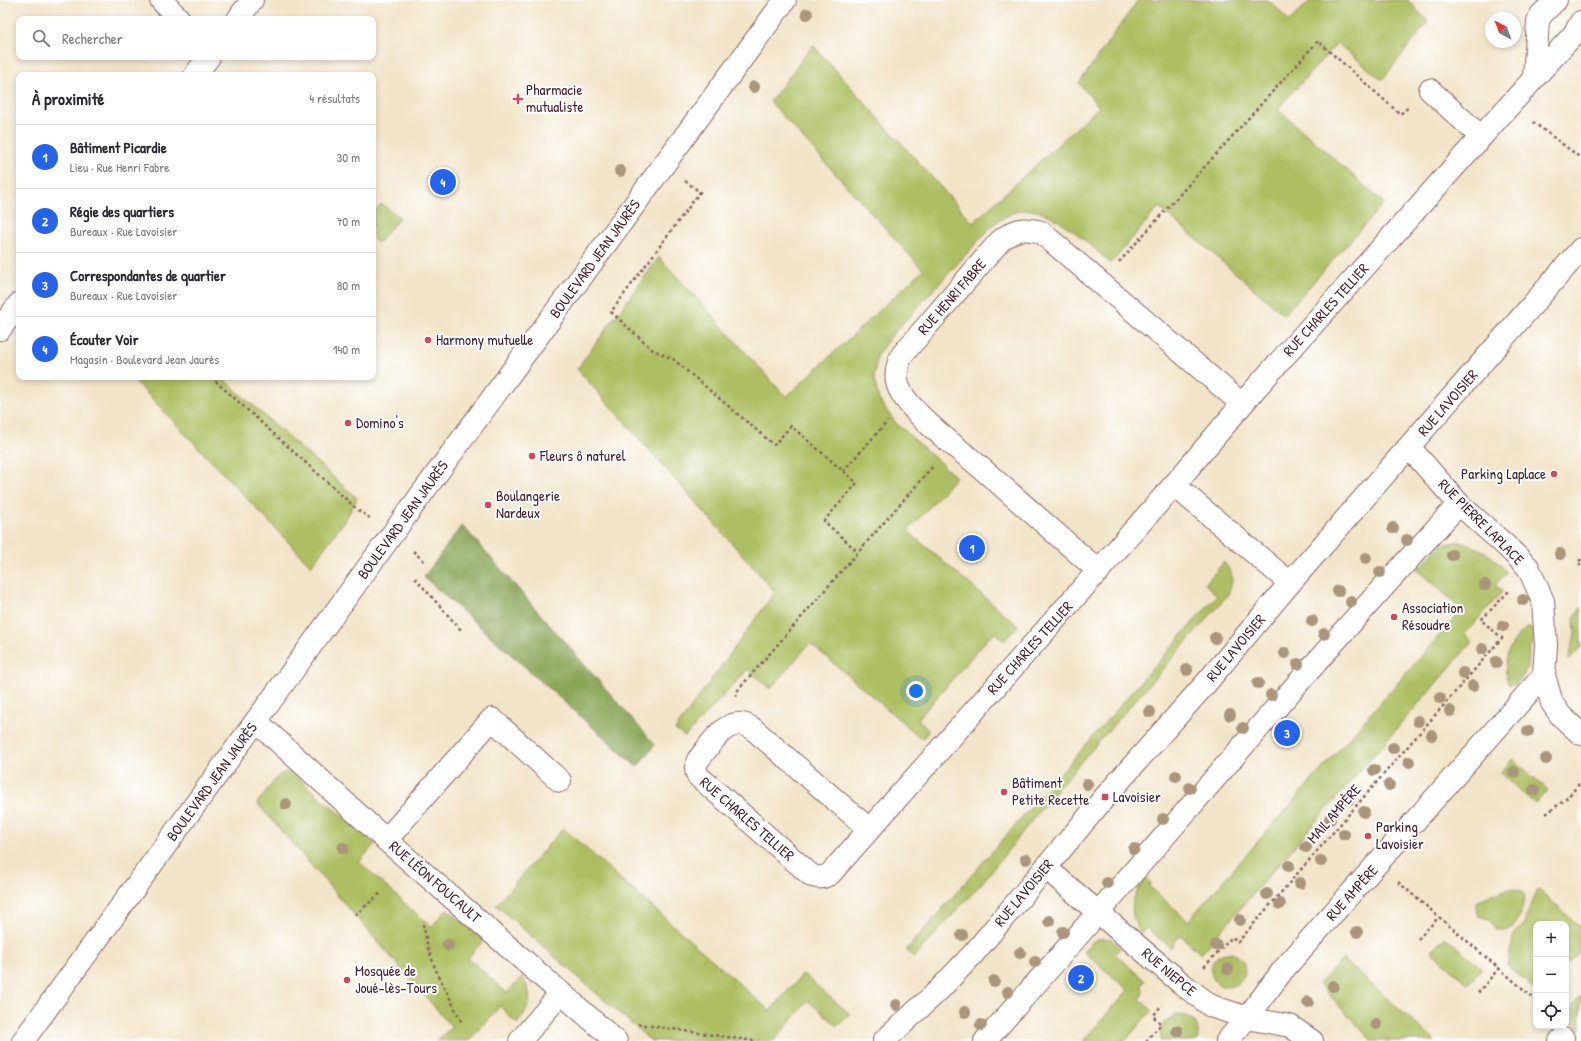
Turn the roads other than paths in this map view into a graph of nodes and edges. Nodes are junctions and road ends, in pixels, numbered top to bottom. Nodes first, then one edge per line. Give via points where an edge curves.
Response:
1 (161, 0) edge
2 (252, 0) edge
3 (785, 0) edge
4 (1556, 0) edge
5 (176, 16) edge
6 (240, 16) edge
7 (1581, 22) edge
8 (207, 60) edge
9 (197, 72) edge
10 (1534, 78) junction
11 (1430, 90) road end
12 (1481, 136) junction
13 (1581, 249) edge
14 (16, 308) edge
15 (0, 329) edge
16 (1242, 404) junction
17 (1409, 448) junction
18 (1174, 485) junction
19 (1459, 504) junction
20 (1098, 571) junction
21 (1290, 583) junction
22 (1544, 675) junction
23 (256, 721) junction
24 (1581, 734) edge
25 (560, 781) dead end
26 (869, 829) junction
27 (386, 840) junction
28 (1046, 868) junction
29 (1099, 913) junction
30 (561, 993) junction
31 (1247, 1018) junction
32 (609, 1035) edge
33 (23, 1041) edge
34 (520, 1041) edge
35 (884, 1041) edge
36 (985, 1041) edge
37 (1227, 1041) edge
38 (1312, 1041) edge

1 - 5 street
2 - 6 street
3 - 23 street, BOULEVARD JEAN JAURÈS
4 - 10 street via 1538,21
7 - 10 street, RUE CHARLES TELLIER via 1574,34
8 - 9 street
10 - 12 street, RUE CHARLES TELLIER
11 - 12 street
12 - 16 street, RUE CHARLES TELLIER
13 - 17 street, RUE LAVOISIER
14 - 15 street
16 - 18 street, RUE CHARLES TELLIER
16 - 20 street, RUE HENRI FABRE via 1041,232 1018,229 1000,241 902,355 896,380 906,401
17 - 19 street, RUE PIERRE LAPLACE
17 - 21 street, RUE LAVOISIER
18 - 20 street, RUE CHARLES TELLIER
18 - 21 street
19 - 22 street, RUE PIERRE LAPLACE via 1528,568 1543,601 1546,645
19 - 29 street
20 - 26 street, RUE CHARLES TELLIER
21 - 28 street, RUE LAVOISIER
22 - 24 street, RUE PIERRE LAPLACE via 1552,703 1561,716
22 - 31 street, RUE AMPÈRE via 1282,970
23 - 27 street, RUE LÉON FOUCAULT
23 - 33 street, BOULEVARD JEAN JAURÈS
25 - 27 street via 492,719
26 - 26 street, RUE CHARLES TELLIER via 746,723 737,723 724,729 695,764 698,776 812,876 818,878 830,874
27 - 30 street, RUE LÉON FOUCAULT
28 - 29 street, RUE NIEPCE
28 - 35 street, RUE LAVOISIER via 974,953
29 - 31 street, RUE NIEPCE via 1211,1006
29 - 36 street
30 - 32 street, RUE LÉON FOUCAULT
30 - 34 street
31 - 37 street, RUE AMPÈRE
31 - 38 street, RUE NIEPCE via 1290,1026

